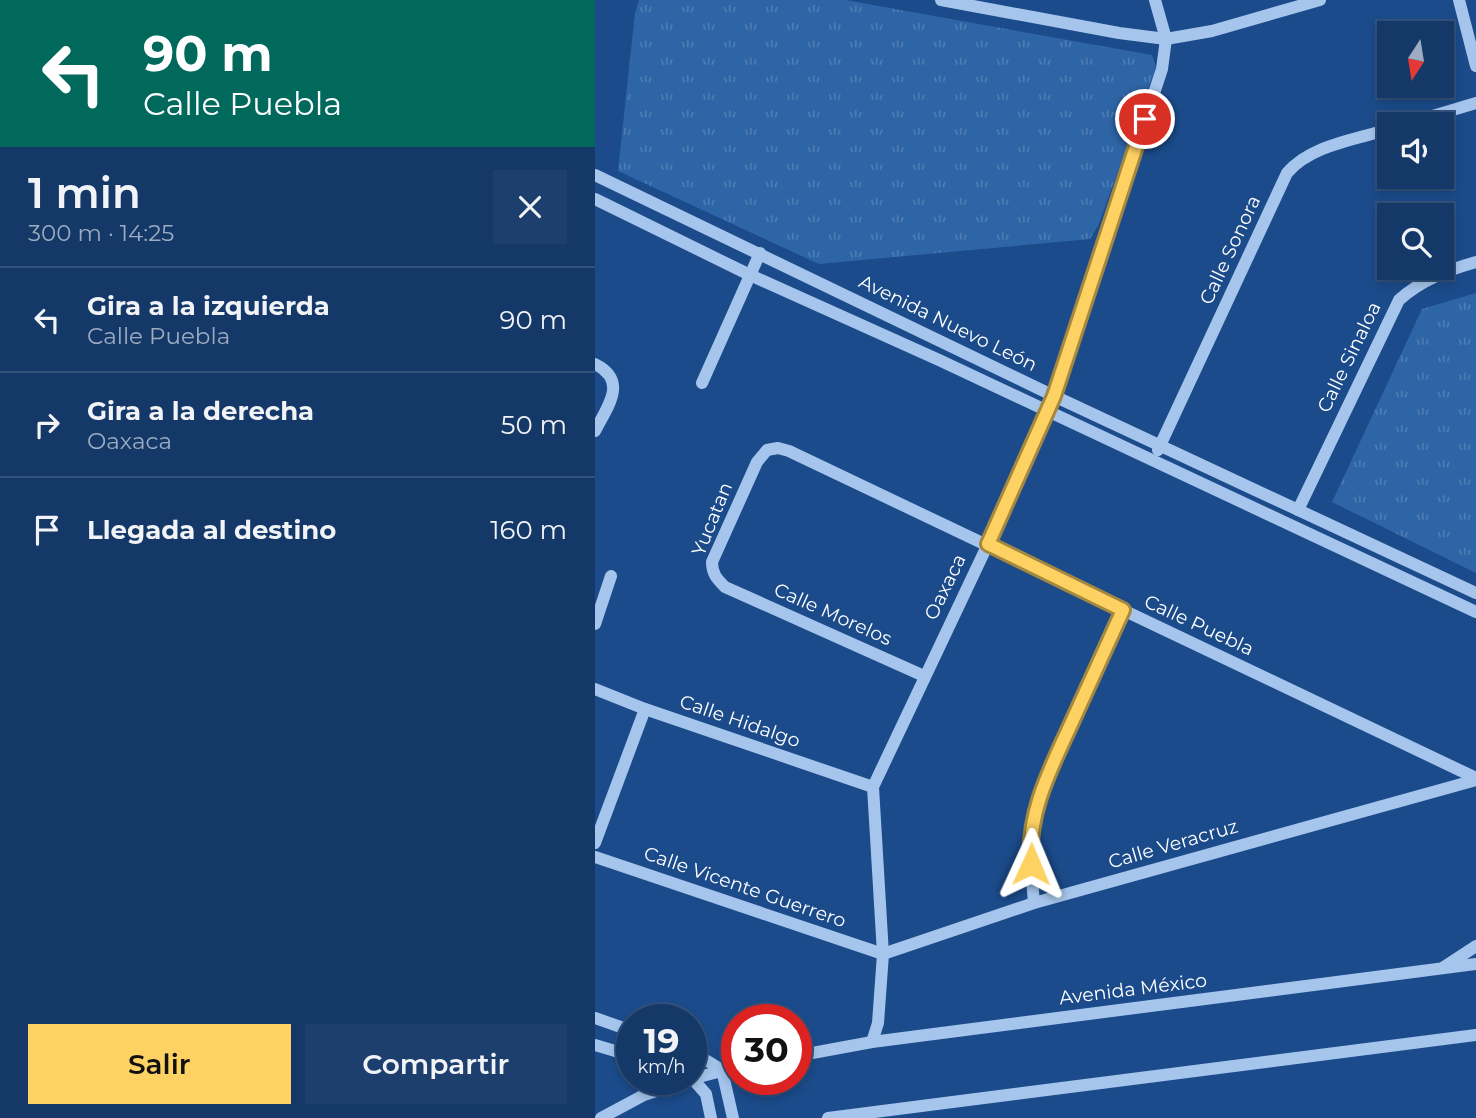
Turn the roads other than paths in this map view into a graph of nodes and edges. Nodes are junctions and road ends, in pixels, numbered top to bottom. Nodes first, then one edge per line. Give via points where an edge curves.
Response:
1 (941, 0) edge
2 (1156, 0) edge
3 (1320, 0) edge
4 (1459, 0) edge
5 (1166, 39) junction
6 (1476, 66) edge
7 (1476, 103) edge
8 (1446, 112) edge
9 (1377, 133) edge
10 (595, 175) edge
11 (595, 199) edge
12 (660, 206) junction
13 (681, 216) junction
14 (651, 226) junction
15 (673, 237) junction
16 (760, 253) junction
17 (1476, 262) edge
18 (750, 275) junction
19 (818, 281) junction
20 (809, 301) junction
21 (874, 308) junction
22 (867, 328) junction
23 (944, 342) junction
24 (939, 360) junction
25 (600, 366) edge
26 (702, 383) dead end
27 (1054, 396) junction
28 (1047, 410) junction
29 (1105, 419) junction
30 (595, 431) edge
31 (1099, 435) junction
32 (1161, 445) junction
33 (1153, 459) junction
34 (757, 462) joint
35 (1239, 482) junction
36 (1234, 497) junction
37 (1294, 508) junction
38 (1313, 517) junction
39 (1283, 520) junction
40 (1306, 531) junction
41 (1357, 537) junction
42 (988, 544) junction
43 (1349, 551) junction
44 (611, 576) dead end
45 (1453, 582) junction
46 (726, 587) joint
47 (1476, 593) edge
48 (1447, 598) junction
49 (1123, 610) junction
50 (1476, 612) edge
51 (595, 624) edge
52 (924, 676) junction
53 (595, 689) edge
54 (645, 709) junction
55 (1476, 779) edge
56 (873, 787) junction
57 (595, 843) edge
58 (595, 857) edge
59 (1034, 903) junction
60 (1476, 946) edge
61 (883, 954) junction
62 (1476, 964) edge
63 (1441, 969) junction
64 (595, 1018) edge
65 (616, 1025) edge
66 (1476, 1035) edge
67 (871, 1042) junction
68 (595, 1045) edge
69 (616, 1051) edge
70 (812, 1053) edge
71 (642, 1095) edge
72 (706, 1095) edge
73 (728, 1095) edge
74 (601, 1118) edge
75 (711, 1118) edge
76 (733, 1118) edge
77 (828, 1118) edge

1 - 5 street
2 - 5 street
3 - 5 street via 1212,31
4 - 6 street
5 - 27 street, Oaxaca via 1162,69
7 - 8 street
9 - 32 street, Calle Sonora via 1312,153 1287,173
10 - 12 street, Avenida Nuevo León
11 - 14 street
12 - 13 street, Avenida Nuevo León
12 - 14 street
13 - 15 street
13 - 16 street, Avenida Nuevo León
14 - 15 street
15 - 18 street
16 - 18 street
16 - 19 street, Avenida Nuevo León
17 - 37 street, Calle Sinaloa via 1423,282 1399,300
18 - 20 street
18 - 26 street
19 - 20 street
19 - 21 street, Avenida Nuevo León
20 - 22 street
21 - 22 street
21 - 23 street, Avenida Nuevo León
22 - 24 street
23 - 24 street
23 - 27 street, Avenida Nuevo León
24 - 28 street
25 - 30 street via 612,377 614,393
27 - 28 street, Oaxaca
27 - 29 street, Avenida Nuevo León
28 - 31 street
28 - 42 street, Oaxaca
29 - 31 street
29 - 32 street, Avenida Nuevo León
31 - 33 street
32 - 33 street, Calle Sonora
32 - 35 street, Avenida Nuevo León
33 - 36 street
34 - 42 street, Calle Puebla via 767,450 789,451
34 - 46 street, Yucatan via 712,562 712,571
35 - 36 street
35 - 37 street, Avenida Nuevo León
36 - 39 street
37 - 38 street, Avenida Nuevo León
37 - 39 street, Calle Sinaloa
38 - 40 street
38 - 41 street, Avenida Nuevo León
39 - 40 street
40 - 43 street
41 - 43 street
41 - 45 street, Avenida Nuevo León
42 - 49 street, Calle Puebla
42 - 52 street, Oaxaca
43 - 48 street
44 - 51 street
45 - 47 street, Avenida Nuevo León
45 - 48 street
46 - 52 street, Calle Morelos
48 - 50 street
49 - 55 street, Calle Puebla
49 - 59 street via 1033,816 1029,844
52 - 56 street, Oaxaca
53 - 54 street, Calle Hidalgo
54 - 56 street, Calle Hidalgo
54 - 57 street
55 - 59 street, Calle Veracruz
56 - 61 street, Oaxaca
58 - 61 street, Calle Vicente Guerrero
59 - 61 street, Calle Veracruz
60 - 63 street
61 - 67 street, Oaxaca via 878,1023
62 - 63 street, Avenida México
63 - 67 street, Avenida México
64 - 65 street
66 - 77 street
67 - 70 street, Avenida México
68 - 69 street
71 - 74 street
72 - 75 street
73 - 76 street

